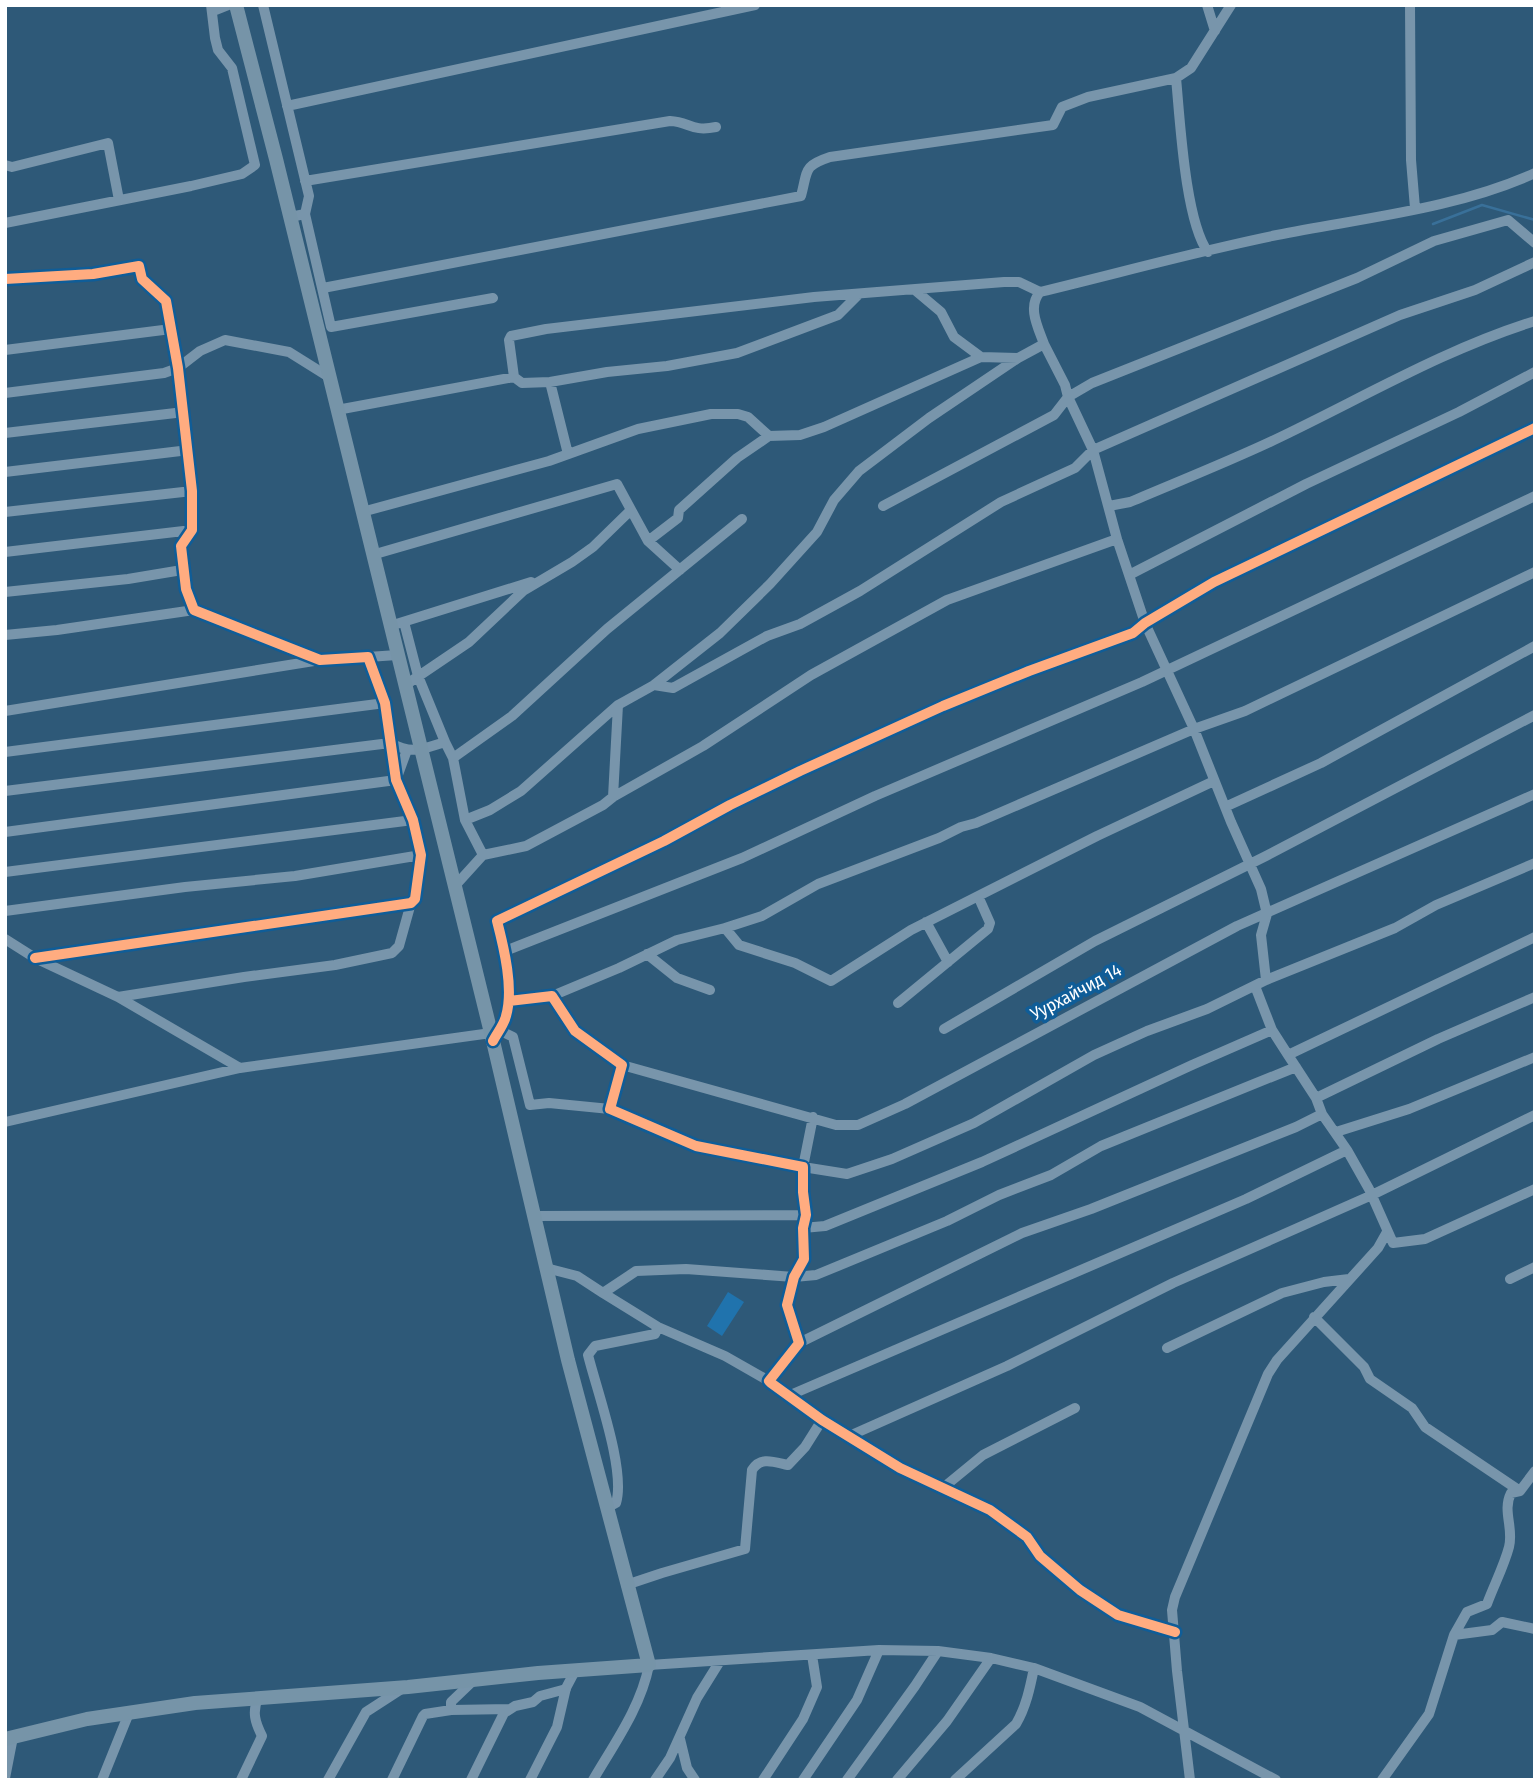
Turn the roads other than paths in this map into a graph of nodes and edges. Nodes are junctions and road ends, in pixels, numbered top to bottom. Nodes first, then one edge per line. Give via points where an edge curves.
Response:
1 (228, 5) edge
2 (236, 5) edge
3 (262, 5) edge
4 (755, 5) edge
5 (1207, 5) edge
6 (1231, 5) edge
7 (1410, 5) edge
8 (212, 8) edge
9 (1215, 31) junction
10 (1175, 78) junction
11 (287, 106) junction
12 (716, 127) dead end
13 (5, 165) edge
14 (1535, 173) edge
15 (305, 181) junction
16 (119, 200) junction
17 (1415, 208) junction
18 (305, 214) junction
19 (290, 217) junction
20 (5, 223) edge
21 (1535, 243) edge
22 (1208, 252) junction
23 (1535, 262) edge
24 (5, 279) edge
25 (323, 288) junction
26 (916, 290) junction
27 (1040, 292) junction
28 (858, 295) junction
29 (493, 298) dead end
30 (1535, 321) edge
31 (171, 329) junction
32 (1044, 344) junction
33 (5, 350) edge
34 (981, 357) junction
35 (1018, 358) junction
36 (178, 368) junction
37 (1535, 372) edge
38 (329, 377) junction
39 (514, 377) junction
40 (550, 382) junction
41 (5, 393) edge
42 (1068, 397) junction
43 (337, 410) junction
44 (184, 412) junction
45 (1535, 428) edge
46 (5, 433) edge
47 (769, 436) junction
48 (189, 450) junction
49 (1093, 450) junction
50 (568, 454) junction
51 (5, 472) edge
52 (192, 491) junction
53 (1535, 496) edge
54 (883, 506) dead end
55 (1109, 506) junction
56 (631, 510) junction
57 (5, 512) edge
58 (362, 512) junction
59 (742, 519) dead end
60 (192, 530) junction
61 (1118, 539) junction
62 (648, 541) junction
63 (5, 552) edge
64 (372, 555) junction
65 (183, 570) junction
66 (680, 570) junction
67 (1535, 572) edge
68 (1129, 575) junction
69 (550, 576) junction
70 (5, 592) edge
71 (194, 610) junction
72 (1145, 623) junction
73 (397, 624) junction
74 (5, 635) edge
75 (1535, 646) edge
76 (397, 655) junction
77 (368, 657) junction
78 (320, 660) junction
79 (1167, 668) junction
80 (418, 676) junction
81 (654, 685) junction
82 (404, 686) junction
83 (385, 703) junction
84 (618, 705) junction
85 (5, 711) edge
86 (1535, 715) edge
87 (1194, 729) junction
88 (445, 742) junction
89 (390, 743) junction
90 (413, 750) junction
91 (5, 752) edge
92 (453, 758) junction
93 (396, 780) junction
94 (1214, 782) junction
95 (5, 791) edge
96 (1535, 794) edge
97 (613, 797) junction
98 (1225, 807) junction
99 (413, 820) junction
100 (466, 820) junction
101 (5, 832) edge
102 (421, 855) junction
103 (483, 855) junction
104 (1249, 862) junction
105 (1535, 863) edge
106 (5, 872) edge
107 (454, 887) junction
108 (978, 896) junction
109 (411, 903) junction
110 (5, 911) edge
111 (1267, 915) junction
112 (926, 922) junction
113 (725, 928) junction
114 (1535, 937) edge
115 (5, 939) edge
116 (505, 951) junction
117 (647, 954) junction
118 (36, 958) junction
119 (948, 962) junction
120 (1266, 980) junction
121 (1255, 986) junction
122 (710, 990) dead end
123 (552, 996) junction
124 (118, 997) junction
125 (1535, 997) edge
126 (509, 1001) junction
127 (898, 1003) dead end
128 (944, 1029) dead end
129 (1272, 1030) junction
130 (494, 1035) junction
131 (1288, 1055) junction
132 (1535, 1057) edge
133 (622, 1065) junction
134 (240, 1068) junction
135 (1296, 1068) junction
136 (1316, 1098) junction
137 (610, 1110) junction
138 (1322, 1114) junction
139 (1535, 1115) edge
140 (813, 1117) junction
141 (5, 1122) edge
142 (1336, 1132) junction
143 (1347, 1150) junction
144 (803, 1167) junction
145 (1535, 1189) edge
146 (1372, 1195) junction
147 (806, 1215) junction
148 (533, 1216) junction
149 (803, 1228) junction
150 (1387, 1232) junction
151 (1535, 1267) edge
152 (546, 1268) junction
153 (794, 1277) junction
154 (1349, 1279) junction
155 (1510, 1279) dead end
156 (603, 1293) junction
157 (1314, 1317) junction
158 (658, 1327) junction
159 (799, 1343) junction
160 (1167, 1348) dead end
161 (769, 1381) junction
162 (788, 1396) junction
163 (1075, 1408) dead end
164 (822, 1420) junction
165 (847, 1437) junction
166 (1535, 1471) edge
167 (944, 1487) junction
168 (1520, 1491) junction
169 (607, 1508) junction
170 (626, 1586) junction
171 (1535, 1629) edge
172 (1175, 1632) junction
173 (1454, 1635) junction
174 (879, 1650) junction
175 (938, 1651) junction
176 (812, 1655) junction
177 (991, 1658) junction
178 (720, 1661) junction
179 (649, 1665) junction
180 (1034, 1668) junction
181 (575, 1671) junction
182 (474, 1680) junction
183 (403, 1688) junction
184 (566, 1689) junction
185 (258, 1698) junction
186 (510, 1709) junction
187 (451, 1710) junction
188 (130, 1713) junction
189 (1184, 1731) junction
190 (9, 1738) edge
191 (680, 1739) junction
192 (5, 1778) edge
193 (957, 1779) edge
194 (102, 1780) edge
195 (241, 1780) edge
196 (327, 1780) edge
197 (392, 1780) edge
198 (471, 1780) edge
199 (530, 1780) edge
200 (593, 1780) edge
201 (655, 1780) edge
202 (695, 1780) edge
203 (763, 1780) edge
204 (803, 1780) edge
205 (848, 1780) edge
206 (897, 1780) edge
207 (1190, 1780) edge
208 (1276, 1780) edge
209 (1382, 1780) edge

1 - 8 street
2 - 19 main road
3 - 11 street
4 - 11 street
5 - 9 street
6 - 9 street
7 - 17 street
8 - 16 street via 218,50 232,68 255,165 242,174
9 - 10 street via 1191,68
10 - 22 street via 1197,233
10 - 25 street via 1088,97 1062,107 1053,125 1045,127 830,157 812,163 800,196
11 - 15 street
12 - 15 street via 690,128 682,121 670,121
13 - 16 street via 108,143
14 - 17 street via 1486,191
15 - 18 street via 309,196
16 - 20 street
17 - 22 street
18 - 19 street
18 - 25 street
19 - 38 main road
21 - 42 street via 1508,220 1434,241 1357,278 1092,383
22 - 27 street
23 - 49 street via 1400,315
24 - 31 street via 93,274 139,266 142,279 166,301
25 - 29 street via 331,327
26 - 27 street via 1018,282
26 - 28 street
26 - 34 street via 941,312 954,337
27 - 32 street via 1033,311
28 - 39 street via 516,334 509,340
28 - 40 street via 838,315 737,354
30 - 55 street via 1441,357 1271,442 1130,502
31 - 33 street
31 - 36 street
32 - 35 street
32 - 42 street
34 - 35 street
34 - 47 street via 824,427 800,435
35 - 81 street via 859,471 834,500 817,532 770,584 720,633
36 - 38 street via 225,340 289,352
36 - 41 street
36 - 44 street
37 - 68 street
38 - 43 main road
39 - 40 street via 523,383
39 - 43 street
40 - 50 street
42 - 49 street
42 - 54 street via 1054,415
43 - 58 main road
44 - 46 street
44 - 48 street
45 - 72 street via 1214,582
47 - 50 street via 748,417 710,414 638,429
47 - 62 street via 737,458 679,510 678,518
48 - 51 street
48 - 52 street
49 - 55 street
49 - 81 street via 1075,468 1001,502 800,624 767,636 673,688
50 - 58 street
52 - 57 street
52 - 60 street
53 - 79 street
55 - 61 street
56 - 62 street
56 - 64 street via 617,484
56 - 69 street via 593,547
58 - 64 main road
59 - 66 street
60 - 63 street
60 - 65 street via 181,546
61 - 68 street
61 - 97 street via 947,600 811,675 703,746
62 - 66 street
64 - 73 main road
65 - 70 street
65 - 71 street
66 - 92 street via 512,716
67 - 87 street via 1245,711
68 - 72 street
69 - 73 street
69 - 80 street via 523,591 469,642
71 - 74 street
71 - 78 street
72 - 79 street
72 - 116 street via 1133,633 972,694 829,758 496,921
73 - 76 main road
73 - 80 street
75 - 98 street via 1321,763
76 - 77 street
76 - 82 main road
77 - 78 street
77 - 83 street
78 - 85 street
79 - 87 street
79 - 116 street via 742,858
80 - 82 street
80 - 88 street
81 - 84 street
82 - 90 main road
83 - 89 street
83 - 91 street
84 - 97 street
84 - 100 street via 521,791
86 - 104 street
87 - 94 street
87 - 113 street via 976,823 818,884 762,916
88 - 90 street
88 - 92 street
89 - 90 street
89 - 93 street
89 - 95 street
90 - 93 street
90 - 107 main road
92 - 100 street
93 - 99 street
93 - 101 street
94 - 98 street
94 - 108 street
96 - 111 street, Уурхайчид 14
97 - 103 street via 526,846
98 - 104 street
99 - 102 street
99 - 106 street
100 - 103 street
102 - 109 street
102 - 110 street via 295,876
103 - 107 street
104 - 111 street
104 - 128 street via 1054,963
105 - 120 street via 1436,905 1395,928
107 - 130 main road
108 - 112 street
108 - 119 street via 990,923 988,929
109 - 118 street
109 - 124 street via 399,946 392,953
111 - 120 street via 1261,935
111 - 140 street, Уурхайчид 14 via 1237,926 859,1125 836,1125
112 - 113 street via 831,981 795,963 739,945
112 - 119 street
113 - 117 street via 677,940
114 - 131 street
115 - 118 street
116 - 126 street
117 - 122 street via 677,978
117 - 123 street
118 - 124 street
119 - 127 street
120 - 121 street
121 - 129 street
121 - 144 street via 1094,1055 974,1123 892,1158 847,1174
123 - 126 street
123 - 133 street via 575,1031
124 - 134 street
125 - 136 street
126 - 130 street via 506,1018
129 - 131 street
129 - 149 street via 982,1162 825,1226
130 - 134 street
130 - 137 street via 513,1037 530,1105
130 - 148 main road
131 - 135 street
132 - 142 street via 1409,1109
133 - 137 street
133 - 140 street, Уурхайчид 14
134 - 141 street
135 - 136 street
135 - 153 street via 1101,1146 1051,1175 894,1244 816,1275
136 - 138 street
137 - 144 street via 696,1146
138 - 142 street
138 - 159 street via 1022,1233
139 - 146 street
140 - 144 street
142 - 143 street
143 - 146 street
143 - 162 street via 1246,1199
144 - 147 street
145 - 150 street via 1425,1239 1393,1243
146 - 150 street
146 - 165 street
147 - 148 street
147 - 149 street
148 - 152 main road
149 - 153 street via 804,1259
150 - 154 street
151 - 155 street
152 - 156 street via 577,1276
152 - 169 main road
153 - 156 street via 712,1270 636,1271
153 - 159 street via 787,1305
154 - 157 street
154 - 160 street via 1282,1293
156 - 158 street
157 - 168 street via 1364,1367 1370,1379 1412,1408 1425,1427
157 - 172 street via 1268,1374 1175,1597
158 - 161 street
158 - 169 street via 655,1334 595,1346 588,1355 617,1468 616,1503
159 - 161 street
161 - 162 street
162 - 164 street
163 - 167 street via 984,1455
164 - 165 street
164 - 170 street via 788,1465 764,1460 752,1470 745,1549
165 - 167 street
166 - 168 street
167 - 172 street via 990,1510 1027,1536 1040,1556 1118,1615
168 - 173 street via 1507,1500 1509,1546 1487,1604 1467,1612
169 - 170 main road
170 - 179 main road
171 - 173 street via 1502,1622 1492,1630
172 - 189 street
173 - 209 street via 1429,1714
174 - 175 street
174 - 176 street
174 - 204 street via 857,1700
175 - 177 street
175 - 205 street
176 - 178 street
176 - 203 street via 817,1687 803,1719
177 - 180 street
177 - 206 street via 947,1721
178 - 179 street
178 - 191 street via 697,1698
179 - 181 main road
179 - 200 street via 643,1688
180 - 189 street via 1140,1707
180 - 193 street via 1016,1724
181 - 182 main road
181 - 184 street
182 - 183 main road
182 - 187 street via 451,1702
183 - 185 main road
183 - 196 street via 366,1712
184 - 186 street
184 - 199 street via 557,1727
185 - 188 main road
185 - 195 street via 254,1711 262,1736
186 - 187 street
186 - 198 street via 503,1713
187 - 197 street via 423,1716
188 - 190 main road
188 - 194 street
189 - 207 street
189 - 208 street
190 - 192 street
191 - 201 street
191 - 202 street

